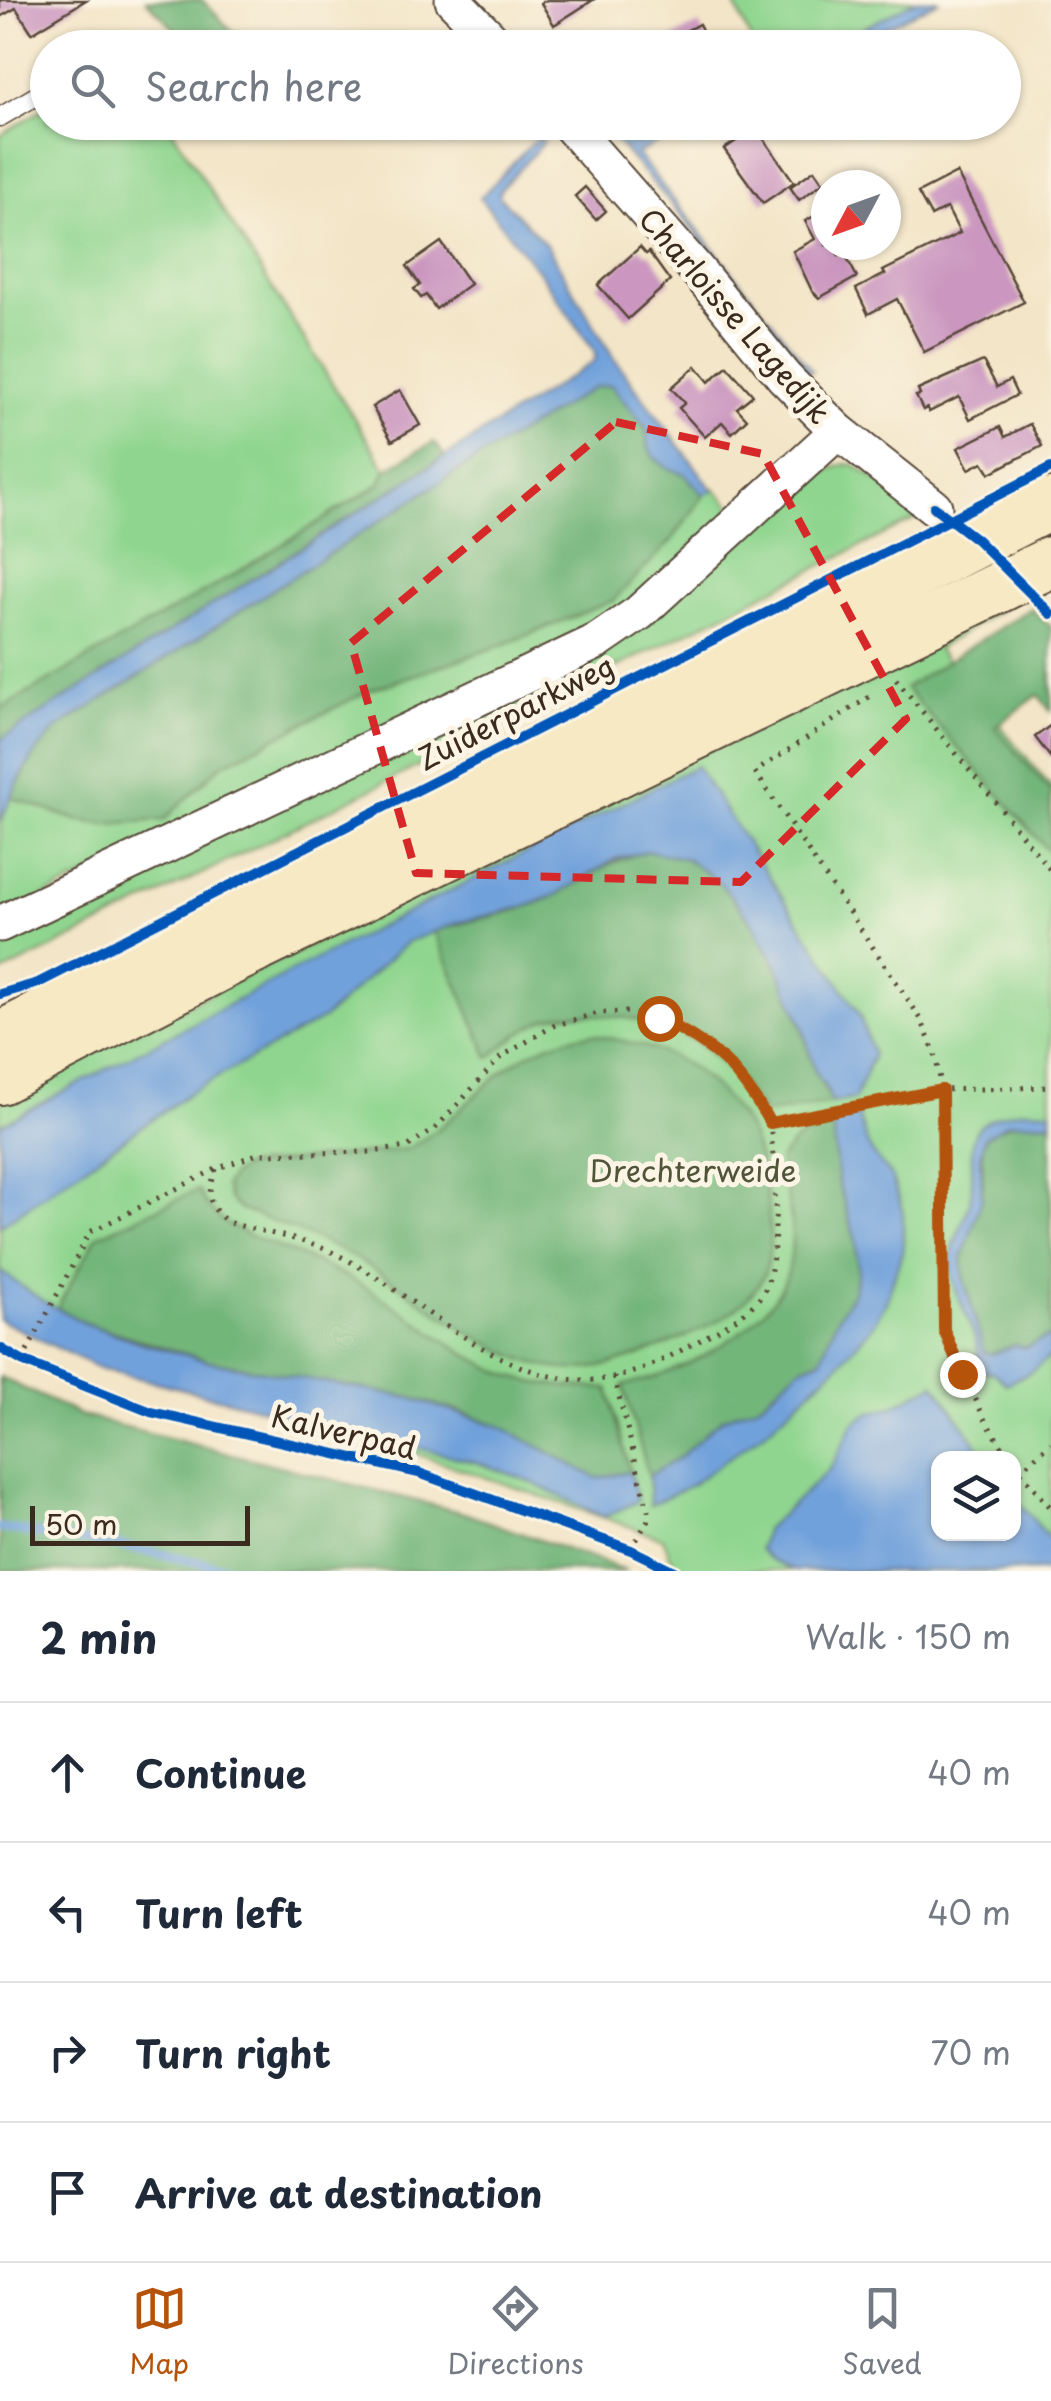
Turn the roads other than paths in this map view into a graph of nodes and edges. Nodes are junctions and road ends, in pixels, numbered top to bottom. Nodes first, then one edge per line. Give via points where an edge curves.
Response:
1 (453, 0) edge
2 (482, 30) edge
3 (30, 100) edge
4 (0, 117) edge
5 (583, 140) edge
6 (838, 431) junction
7 (1051, 504) edge
8 (934, 507) dead end
9 (1051, 562) edge
10 (0, 924) edge
11 (0, 1037) edge
12 (0, 1079) edge

1 - 2 street
3 - 4 lane
5 - 6 street, Charloisse Lagedijk
6 - 8 street, Charloisse Lagedijk
6 - 10 street via 607,635
7 - 11 main road, Zuiderparkweg
9 - 12 main road via 246,952

